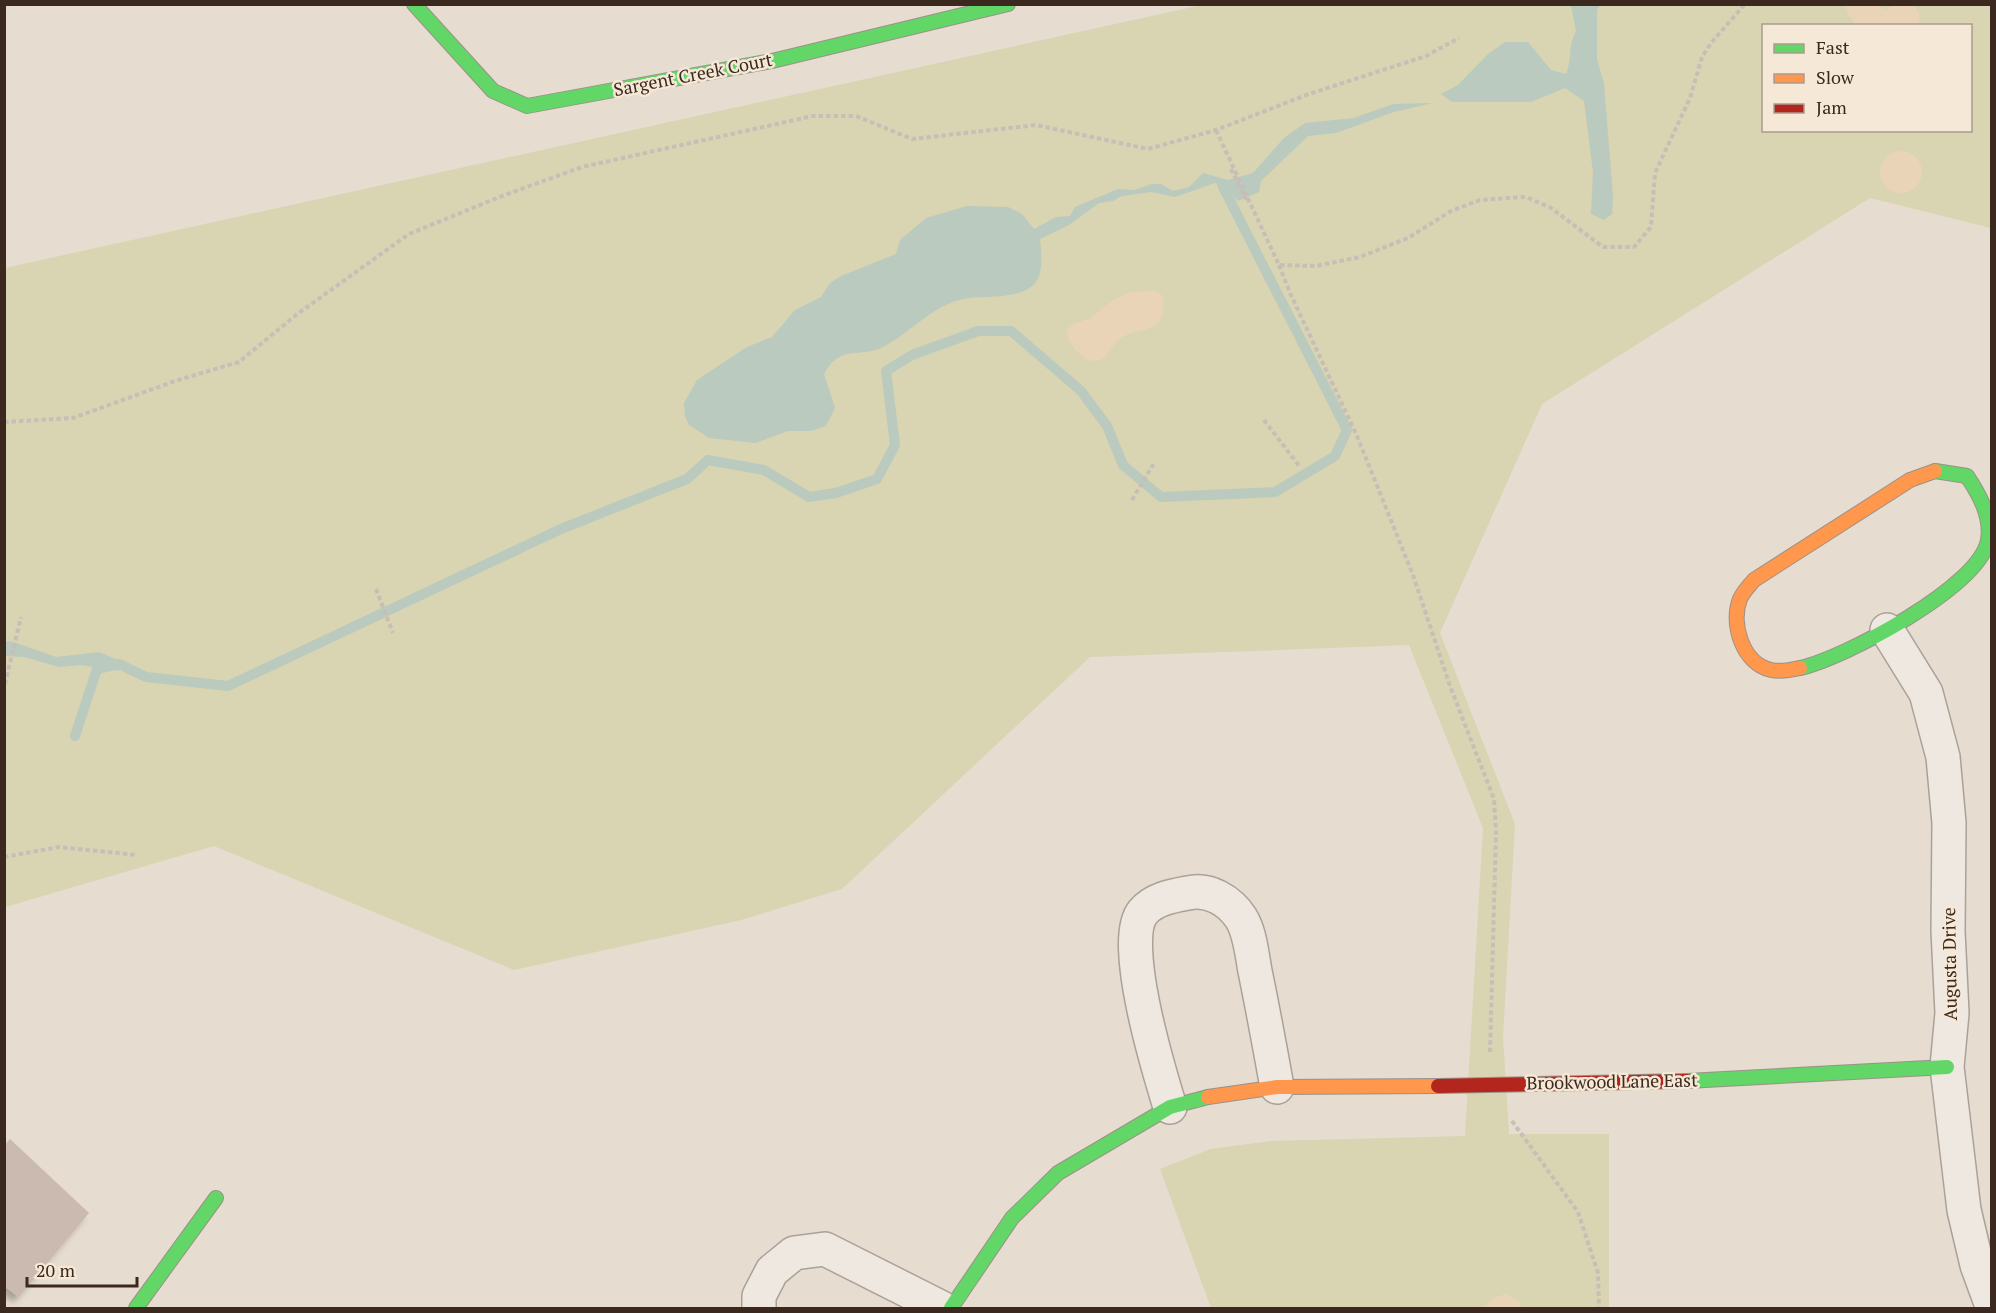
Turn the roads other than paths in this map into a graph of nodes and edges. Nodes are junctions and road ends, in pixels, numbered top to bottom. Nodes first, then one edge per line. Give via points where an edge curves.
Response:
1 (414, 4) edge
2 (1008, 4) edge
3 (1887, 630) junction
4 (1947, 1067) junction
5 (1276, 1087) junction
6 (1170, 1107) junction
7 (216, 1198) dead end
8 (1992, 1306) edge
9 (136, 1308) edge
10 (759, 1308) edge
11 (942, 1308) edge
12 (951, 1308) edge

1 - 2 street, Sargent Creek Court via 493,90 527,105 772,61
3 - 3 street via 1819,663 1781,672 1760,665 1743,647 1736,628 1739,601 1754,579 1910,480 1935,471 1967,476 1983,501 1988,522 1987,547 1960,579
3 - 4 street, Augusta Drive via 1926,693 1943,757 1949,823 1952,1013
4 - 5 street, Brookwood Lane East via 1636,1084
4 - 8 street, Augusta Drive via 1964,1210
5 - 6 street, Brookwood Lane East
5 - 6 street via 1252,953 1242,920 1224,898 1194,891 1161,898 1142,912 1136,934 1136,963
6 - 12 street, Brookwood Lane East via 1058,1173 1012,1218
7 - 9 street
10 - 11 street via 759,1296 772,1271 794,1253 825,1249

